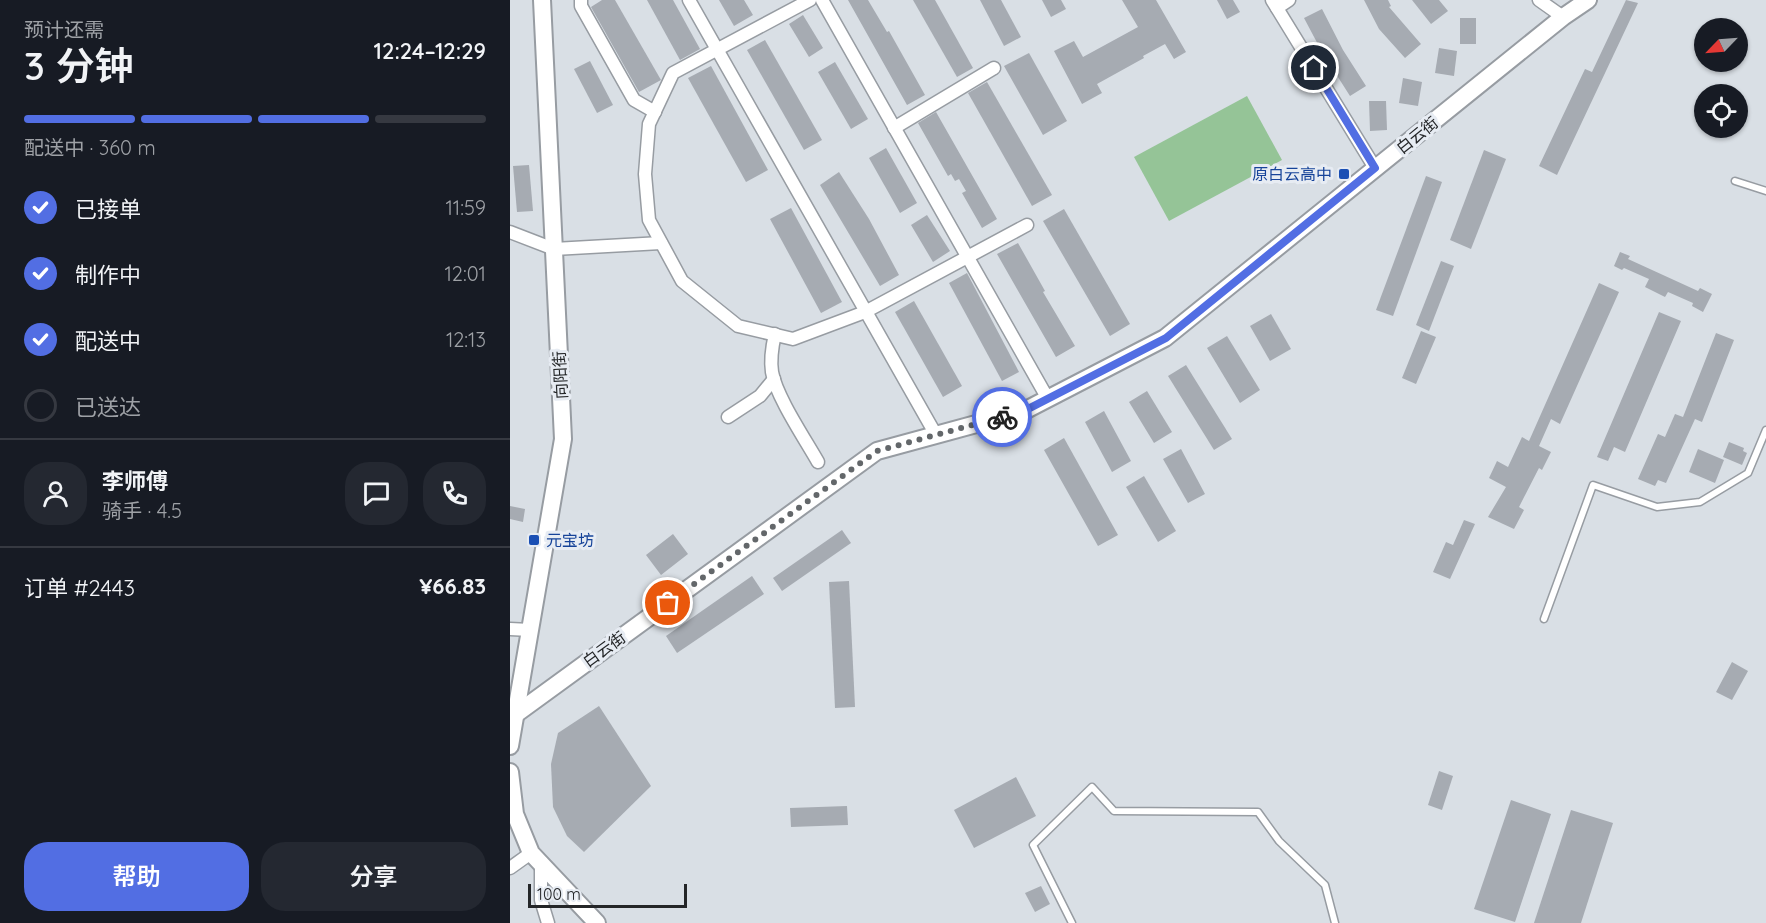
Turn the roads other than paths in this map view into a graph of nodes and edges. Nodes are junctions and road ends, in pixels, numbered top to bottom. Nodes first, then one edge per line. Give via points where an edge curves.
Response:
1 (542, 0) edge
2 (581, 0) edge
3 (689, 0) edge
4 (810, 0) edge
5 (822, 0) edge
6 (1289, 0) edge
7 (1539, 0) edge
8 (1588, 0) edge
9 (1275, 4) edge
10 (1563, 17) junction
11 (717, 50) junction
12 (994, 68) dead end
13 (655, 112) junction
14 (894, 128) junction
15 (1375, 168) junction
16 (1735, 181) dead end
17 (1766, 191) edge
18 (1027, 225) dead end
19 (510, 232) edge
20 (661, 243) junction
21 (554, 249) junction
22 (967, 258) junction
23 (866, 312) junction
24 (775, 334) junction
25 (774, 379) junction
26 (1048, 399) junction
27 (728, 417) dead end
28 (1766, 430) edge
29 (936, 435) junction
30 (818, 462) dead end
31 (1544, 619) dead end
32 (510, 629) edge
33 (530, 630) junction
34 (516, 714) junction
35 (510, 746) edge
36 (510, 772) edge
37 (536, 858) junction
38 (510, 868) edge
39 (548, 923) edge
40 (597, 923) edge
41 (1072, 923) edge
42 (1335, 923) edge

1 - 21 main road, 向阳街
2 - 13 street via 634,100
3 - 11 street
4 - 11 street
5 - 14 street
6 - 9 street
7 - 10 street
8 - 10 main road, 白云街
9 - 15 street
10 - 15 main road, 白云街
11 - 13 street via 674,74
11 - 23 street
12 - 14 street
13 - 20 street via 649,124 645,174 649,220
14 - 22 street
15 - 26 main road, 白云街 via 1166,338
16 - 17 lane
18 - 22 street
19 - 21 street
20 - 21 street
20 - 24 street via 682,281 738,326
21 - 33 main road, 向阳街 via 563,439
22 - 23 street
22 - 26 street
23 - 24 street via 793,339
23 - 29 street
24 - 25 street via 771,352
25 - 27 street via 760,396
25 - 30 street
26 - 29 main road, 白云街 via 1024,411
28 - 31 lane via 1748,473 1700,502 1657,507 1593,485
29 - 34 main road, 白云街 via 877,451
32 - 33 street
33 - 34 main road, 向阳街
34 - 35 main road, 向阳街
36 - 37 main road via 514,814
37 - 38 street
37 - 39 street
37 - 40 main road
41 - 42 lane via 1033,845 1092,787 1114,811 1257,812 1279,841 1325,885

